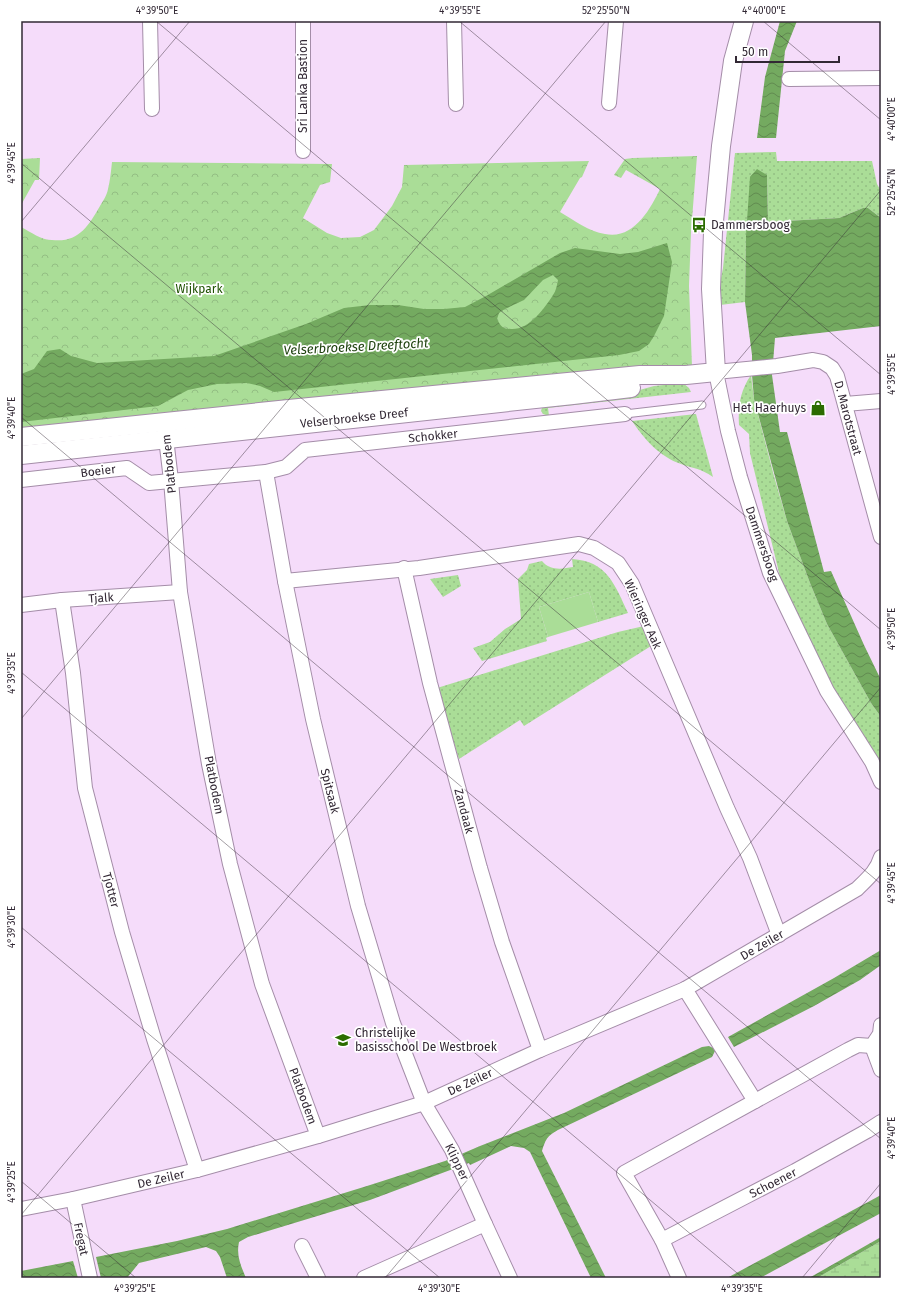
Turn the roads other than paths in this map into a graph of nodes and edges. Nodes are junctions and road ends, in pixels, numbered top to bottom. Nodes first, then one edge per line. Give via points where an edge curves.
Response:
1 (150, 21) edge
2 (303, 21) edge
3 (454, 21) edge
4 (616, 21) edge
5 (744, 21) edge
6 (881, 78) edge
7 (790, 79) dead end
8 (609, 103) dead end
9 (456, 104) dead end
10 (152, 109) dead end
11 (303, 151) dead end
12 (716, 372) junction
13 (881, 400) edge
14 (844, 404) junction
15 (702, 405) dead end
16 (625, 414) joint
17 (165, 430) junction
18 (21, 437) edge
19 (21, 455) edge
20 (266, 472) junction
21 (21, 480) edge
22 (171, 480) junction
23 (881, 537) edge
24 (404, 568) junction
25 (286, 581) junction
26 (180, 592) junction
27 (62, 600) junction
28 (21, 605) edge
29 (881, 782) edge
30 (880, 860) edge
31 (778, 935) junction
32 (685, 989) junction
33 (881, 1025) edge
34 (872, 1046) junction
35 (540, 1050) junction
36 (881, 1070) edge
37 (755, 1101) junction
38 (424, 1103) junction
39 (881, 1122) edge
40 (318, 1136) junction
41 (197, 1170) junction
42 (73, 1199) junction
43 (21, 1209) edge
44 (485, 1224) junction
45 (662, 1240) junction
46 (302, 1246) dead end
47 (90, 1278) edge
48 (318, 1278) edge
49 (364, 1278) edge
50 (510, 1278) edge
51 (679, 1278) edge

1 - 10 street
2 - 11 street, Sri Lanka Bastion
3 - 9 street
4 - 8 street
5 - 12 street, Dammersboog via 733,61 721,146 713,232 711,289
6 - 7 street
12 - 14 street, D. Marotstraat via 812,360 823,362 832,368 837,376
12 - 17 street, Velserbroekse Dreef via 686,375 640,374
12 - 29 street, Dammersboog via 740,477 770,573 827,691 872,762
13 - 14 street
14 - 23 street, D. Marotstraat
15 - 16 lane, Schokker
16 - 20 street, Schokker via 305,450 286,467
17 - 18 street, Velserbroekse Dreef
17 - 19 street, Velserbroekse Dreef
17 - 22 street, Platbodem
20 - 22 street, Schokker
20 - 25 street, Spitsaak
21 - 22 street, Boeier via 127,468 149,483
22 - 26 street, Platbodem
24 - 25 street, Wieringer Aak
24 - 31 street, Wieringer Aak via 419,568 579,544 594,548 618,562 632,584 726,808 750,858
24 - 35 street, Zandaak via 430,683 480,868 502,942
25 - 38 street, Spitsaak via 313,719 358,906 393,1023
26 - 27 street, Tjalk
26 - 40 street, Platbodem via 209,764 230,864 262,984
27 - 28 street, Tjalk
27 - 41 street, Tjotter via 74,681 85,788 122,932
30 - 31 street, De Zeiler via 872,875 857,889
31 - 32 street, De Zeiler
32 - 35 street, De Zeiler
32 - 37 street
33 - 34 street via 880,1034
34 - 36 street
34 - 37 street via 858,1045
35 - 38 street, De Zeiler
37 - 45 street via 624,1173
38 - 40 street, De Zeiler
38 - 44 street, Klipper via 452,1150
39 - 45 street, Schoener via 795,1171
40 - 41 street, De Zeiler
41 - 42 street, De Zeiler
42 - 43 street, De Zeiler
42 - 47 street, Fregat
44 - 49 street
44 - 50 street, Klipper
45 - 51 street
46 - 48 street

